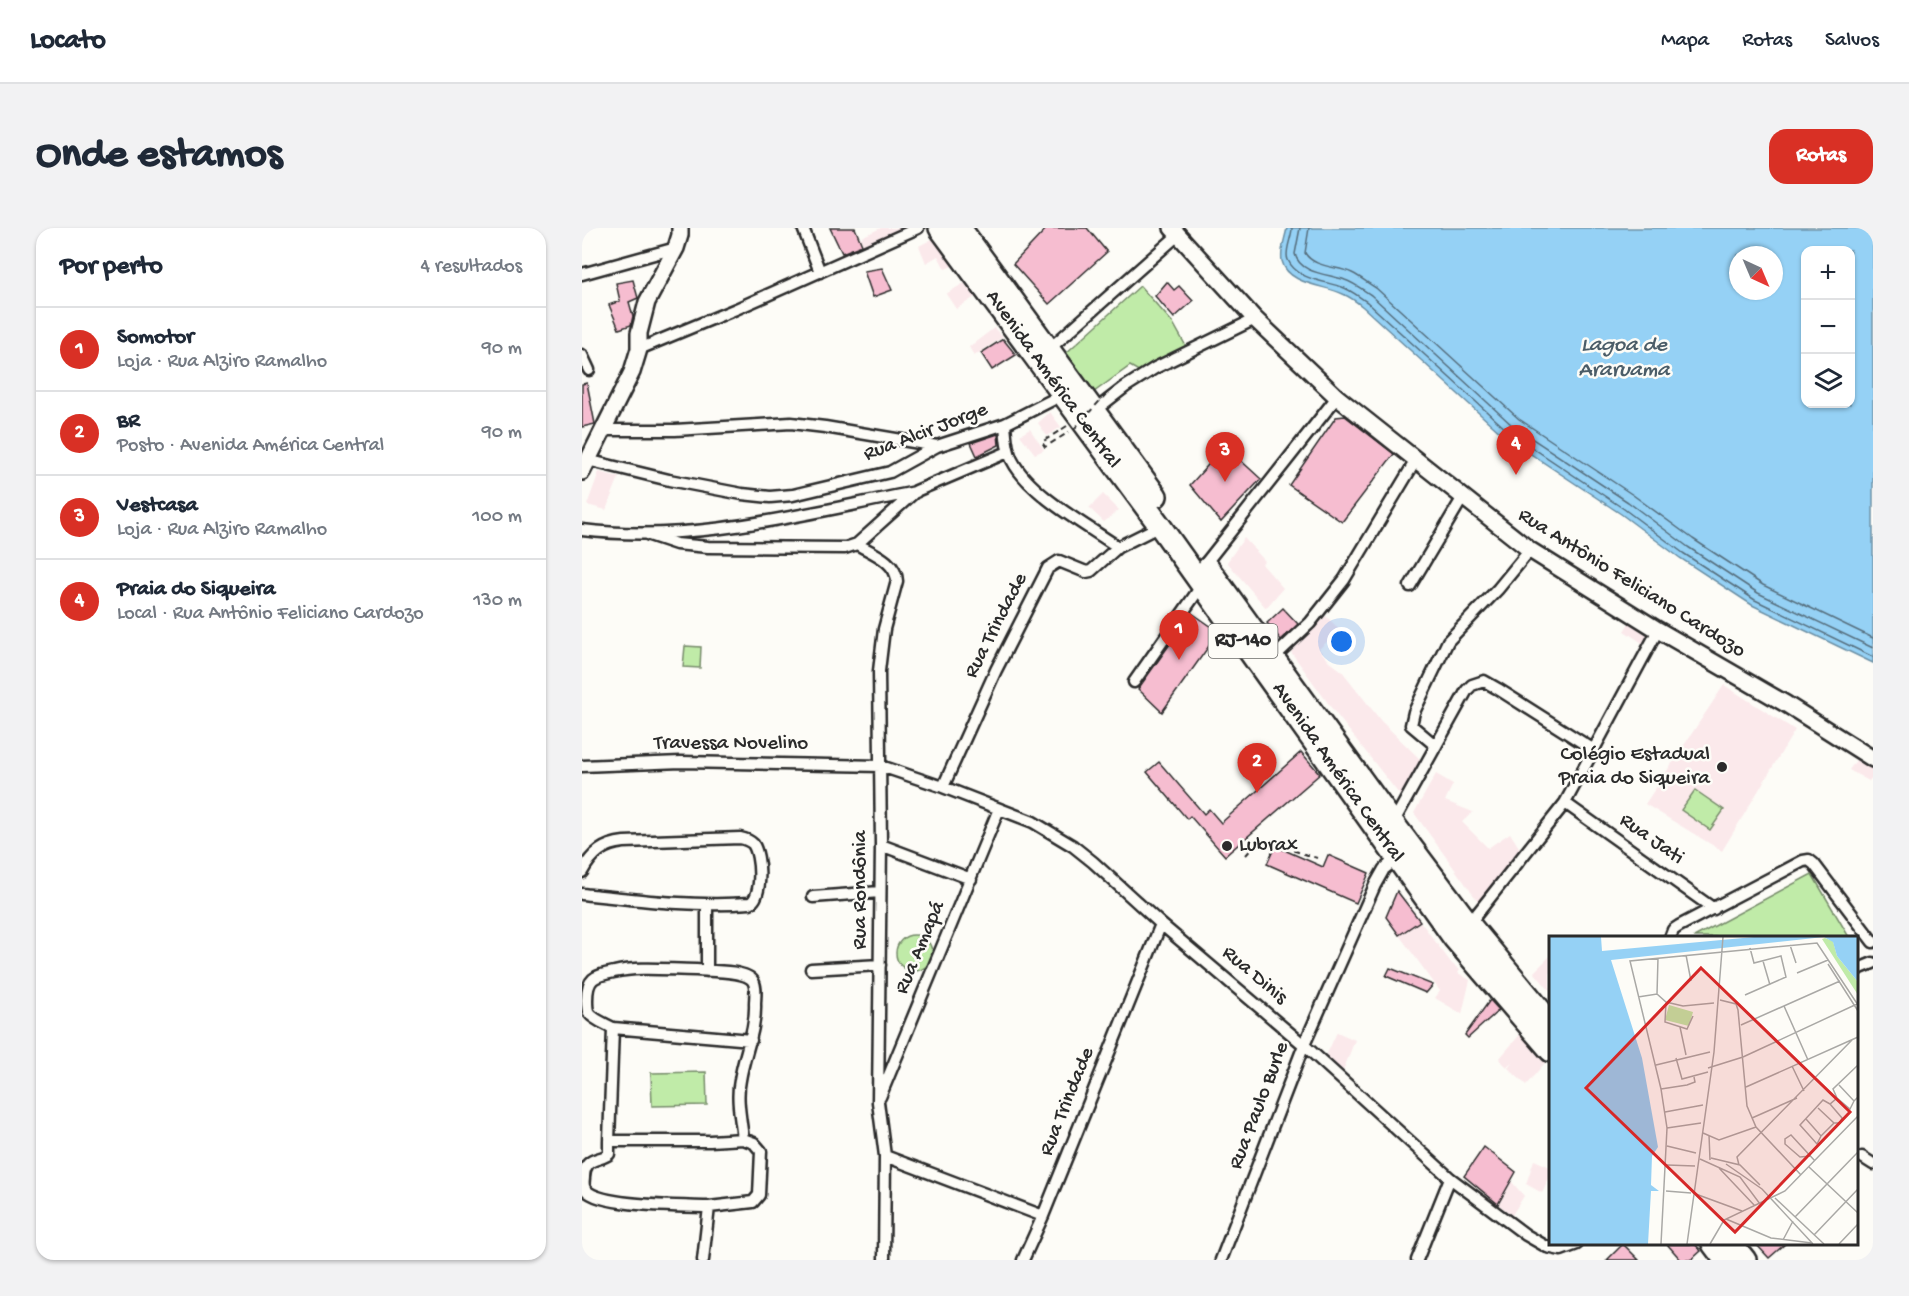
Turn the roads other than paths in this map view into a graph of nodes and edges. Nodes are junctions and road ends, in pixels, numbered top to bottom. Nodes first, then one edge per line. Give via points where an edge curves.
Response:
1 (680, 228) edge
2 (803, 228) edge
3 (918, 228) edge
4 (940, 228) edge
5 (960, 228) edge
6 (1175, 231) edge
7 (676, 248) junction
8 (820, 272) junction
9 (582, 274) edge
10 (1255, 319) junction
11 (639, 349) junction
12 (1048, 350) junction
13 (582, 355) edge
14 (590, 370) dead end
15 (1062, 395) junction
16 (1337, 397) junction
17 (1082, 419) junction
18 (1005, 424) junction
19 (603, 430) junction
20 (937, 446) junction
21 (1008, 452) junction
22 (1416, 460) junction
23 (585, 466) edge
24 (916, 492) junction
25 (1463, 497) junction
26 (1160, 526) junction
27 (582, 530) edge
28 (649, 535) junction
29 (857, 544) junction
30 (1118, 547) junction
31 (1530, 550) junction
32 (1204, 575) junction
33 (1410, 586) dead end
34 (1658, 630) junction
35 (1274, 657) junction
36 (1134, 682) dead end
37 (1436, 746) junction
38 (1594, 750) junction
39 (1873, 759) edge
40 (582, 766) edge
41 (880, 766) junction
42 (943, 787) junction
43 (1565, 803) junction
44 (999, 809) junction
45 (1393, 823) junction
46 (881, 845) junction
47 (1405, 853) junction
48 (582, 872) edge
49 (971, 879) junction
50 (880, 892) junction
51 (582, 894) edge
52 (813, 897) dead end
53 (707, 905) junction
54 (1714, 909) junction
55 (1161, 924) junction
56 (1469, 924) junction
57 (1671, 936) edge
58 (1873, 942) edge
59 (1873, 963) edge
60 (880, 965) junction
61 (812, 969) dead end
62 (1858, 970) edge
63 (707, 971) junction
64 (1549, 1021) edge
65 (613, 1028) junction
66 (751, 1040) junction
67 (1304, 1045) junction
68 (1549, 1049) edge
69 (878, 1101) junction
70 (743, 1139) junction
71 (609, 1141) junction
72 (885, 1156) junction
73 (1863, 1156) dead end
74 (1873, 1164) edge
75 (1450, 1178) junction
76 (709, 1207) junction
77 (1043, 1216) junction
78 (1574, 1245) edge
79 (1714, 1245) edge
80 (1733, 1245) edge
81 (704, 1260) edge
82 (884, 1260) edge
83 (1023, 1260) edge
84 (1221, 1260) edge
85 (1417, 1260) edge
86 (1725, 1260) edge
87 (1745, 1260) edge

1 - 7 street
2 - 8 street
3 - 8 street
4 - 15 highway, Avenida América Central / RJ-140
5 - 12 highway, Avenida América Central / RJ-140
6 - 10 street, Rua Antônio Feliciano Cardozo
6 - 12 street
7 - 9 street
7 - 11 street via 647,302
8 - 11 street
10 - 16 street, Rua Antônio Feliciano Cardozo
10 - 17 street via 1155,368
11 - 19 street
12 - 17 highway, Avenida América Central / RJ-140
13 - 14 street
15 - 17 highway, Avenida América Central / RJ-140
15 - 18 street, Rua Alcir Jorge
16 - 22 street, Rua Antônio Feliciano Cardozo
16 - 32 street
17 - 26 highway, Avenida América Central / RJ-140
17 - 32 highway, Avenida América Central / RJ-140
18 - 20 street, Rua Alcir Jorge
18 - 21 street
19 - 20 street via 791,423
19 - 23 street
20 - 23 street, Rua Alcir Jorge via 890,472 770,497
21 - 24 street
21 - 30 street via 1032,488
22 - 25 street, Rua Antônio Feliciano Cardozo
22 - 35 street via 1334,594
24 - 28 street via 776,521
24 - 29 street
25 - 31 street, Rua Antônio Feliciano Cardozo
25 - 33 street
26 - 30 street, Rua Trindade
26 - 32 highway, Avenida América Central / RJ-140
27 - 28 street
28 - 29 street via 708,547 845,548
29 - 41 street, Rua Rondônia via 890,564 897,574 879,661
30 - 42 street, Rua Trindade via 1092,571 1059,561 1048,568
31 - 34 street, Rua Antônio Feliciano Cardozo
31 - 37 street via 1448,641 1431,673 1411,725
32 - 35 highway, Avenida América Central / RJ-140
32 - 36 street
32 - 47 highway, Avenida América Central / RJ-140
34 - 38 street
34 - 39 street, Rua Antônio Feliciano Cardozo
35 - 45 highway, Avenida América Central / RJ-140
37 - 38 street via 1467,690 1484,681
37 - 45 street
38 - 43 street
40 - 41 street, Travessa Novelino via 681,762
41 - 42 street, Rua Dinis
41 - 46 street, Rua Rondônia
42 - 44 street, Rua Dinis
43 - 54 street, Rua Jati
43 - 56 street
44 - 49 street, Rua Amapá
44 - 55 street, Rua Dinis via 1033,822 1073,846
45 - 47 highway, Avenida América Central / RJ-140
46 - 49 street
46 - 50 street, Rua Rondônia
47 - 56 highway, Avenida América Central / RJ-140
47 - 67 street, Rua Paulo Burle via 1379,875
47 - 68 highway, Avenida América Central / RJ-140 via 1454,938
48 - 53 street via 589,859 611,843 748,840 757,851 759,863 757,898 750,903
49 - 69 street, Rua Amapá
50 - 52 street
50 - 60 street, Rua Rondônia
51 - 53 street
53 - 63 street
54 - 57 street via 1679,926
54 - 58 street via 1809,860
55 - 67 street, Rua Dinis
55 - 77 street, Rua Trindade
56 - 64 highway, Avenida América Central / RJ-140
59 - 62 street
60 - 61 street
60 - 69 street, Rua Rondônia
63 - 65 street via 628,969 596,977 587,989 587,1009
63 - 66 street via 747,975 753,980 756,1012
65 - 66 street
65 - 71 street
66 - 70 street via 739,1083
67 - 75 street, Rua Dinis
67 - 84 street, Rua Paulo Burle
69 - 72 street, Rua Rondônia
70 - 71 street
70 - 76 street via 761,1151 759,1195 753,1202
71 - 76 street via 609,1154 589,1163 585,1170 583,1185 589,1193 614,1201
72 - 77 street
72 - 82 street, Rua Rondônia
73 - 74 street
75 - 78 street, Rua Dinis via 1547,1247 1562,1250
75 - 85 street
76 - 81 street
77 - 83 street, Rua Trindade
79 - 86 highway
80 - 87 highway

